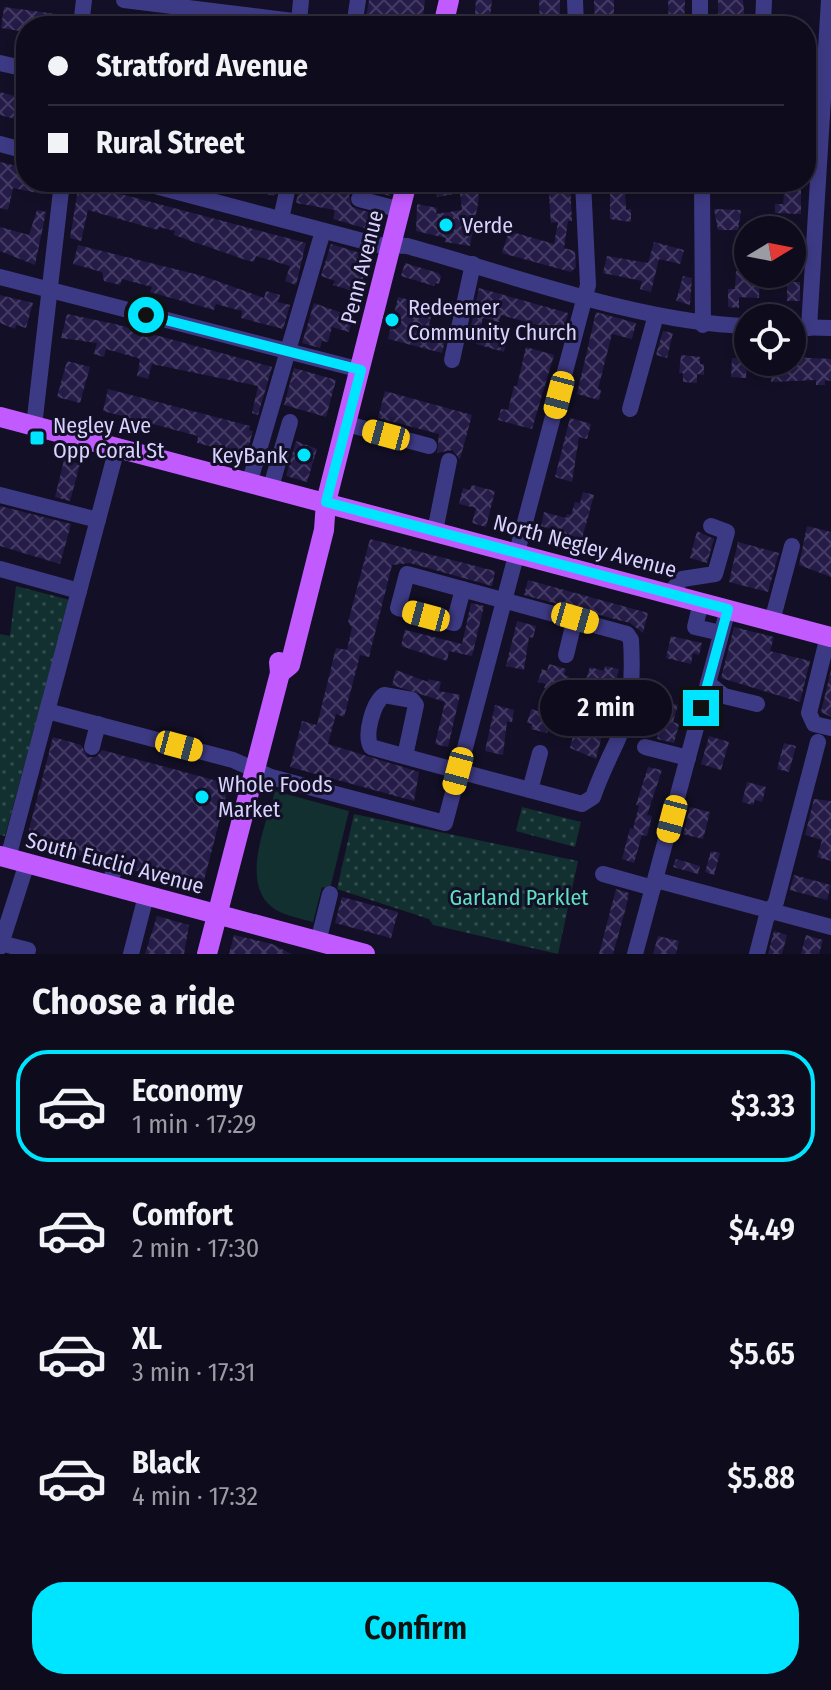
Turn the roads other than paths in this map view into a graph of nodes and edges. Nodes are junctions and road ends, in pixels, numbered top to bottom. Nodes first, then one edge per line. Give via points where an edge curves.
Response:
1 (124, 0) edge
2 (193, 4) edge
3 (829, 11) edge
4 (264, 16) edge
5 (816, 153) edge
6 (61, 192) edge
7 (178, 192) edge
8 (287, 192) edge
9 (405, 192) edge
10 (584, 192) edge
11 (702, 192) edge
12 (812, 192) edge
13 (359, 199) dead end
14 (401, 210) junction
15 (281, 219) junction
16 (323, 231) junction
17 (392, 245) junction
18 (473, 264) junction
19 (0, 277) edge
20 (50, 290) junction
21 (585, 295) junction
22 (802, 304) edge
23 (656, 315) junction
24 (703, 325) junction
25 (734, 326) edge
26 (806, 327) edge
27 (831, 328) edge
28 (288, 353) junction
29 (452, 360) dead end
30 (361, 370) junction
31 (630, 409) dead end
32 (0, 417) edge
33 (290, 422) dead end
34 (347, 424) junction
35 (34, 426) junction
36 (429, 446) dead end
37 (117, 448) junction
38 (449, 461) dead end
39 (249, 484) junction
40 (270, 490) junction
41 (0, 495) edge
42 (326, 502) junction
43 (98, 520) junction
44 (711, 526) dead end
45 (435, 531) junction
46 (792, 546) dead end
47 (515, 553) junction
48 (0, 569) edge
49 (463, 589) dead end
50 (79, 591) junction
51 (669, 594) junction
52 (503, 599) junction
53 (701, 602) junction
54 (728, 609) junction
55 (575, 618) junction
56 (772, 621) junction
57 (721, 633) junction
58 (830, 636) edge
59 (566, 655) dead end
60 (708, 683) junction
61 (757, 704) dead end
62 (47, 711) junction
63 (98, 724) junction
64 (831, 728) edge
65 (818, 742) dead end
66 (92, 747) dead end
67 (645, 747) dead end
68 (540, 753) dead end
69 (405, 756) dead end
70 (688, 758) junction
71 (255, 770) junction
72 (458, 771) junction
73 (530, 790) junction
74 (12, 859) edge
75 (115, 865) dead end
76 (603, 874) dead end
77 (655, 884) junction
78 (110, 885) junction
79 (330, 894) dead end
80 (146, 896) junction
81 (771, 911) junction
82 (217, 916) junction
83 (831, 927) edge
84 (318, 942) junction
85 (0, 944) edge
86 (28, 950) dead end
87 (131, 954) edge
88 (207, 954) edge
89 (365, 954) edge
90 (635, 954) edge
91 (757, 954) edge

1 - 2 street
2 - 4 street
3 - 5 street
6 - 20 street
7 - 15 street
8 - 15 street
9 - 14 main road, Penn Avenue
10 - 21 street
11 - 24 street
12 - 22 street
13 - 14 street
14 - 17 main road, Penn Avenue
15 - 16 street
16 - 17 street
16 - 28 street
17 - 18 street
17 - 30 main road, Penn Avenue
18 - 21 street
18 - 29 street
19 - 20 street
20 - 28 street
20 - 35 street
21 - 23 street
21 - 47 street
23 - 24 street
23 - 31 street
24 - 25 street
26 - 27 street
28 - 30 street
28 - 39 street
30 - 34 main road, Penn Avenue
32 - 35 main road, North Negley Avenue
33 - 40 street
34 - 36 street
34 - 42 main road, Penn Avenue
35 - 37 main road, North Negley Avenue
37 - 39 main road, North Negley Avenue
37 - 43 street
38 - 45 street
39 - 40 main road, North Negley Avenue
40 - 42 main road, North Negley Avenue
41 - 43 street
42 - 45 main road, North Negley Avenue
42 - 71 main road, Penn Avenue via 311,527
43 - 50 street
44 - 51 street via 727,532 715,574 682,579
45 - 47 main road, North Negley Avenue
46 - 56 street
47 - 51 main road, North Negley Avenue
47 - 52 street
48 - 50 street
49 - 52 street
50 - 62 street
51 - 53 main road, North Negley Avenue
52 - 55 street
52 - 72 street
53 - 54 main road, North Negley Avenue
53 - 57 street via 695,627
54 - 56 main road, North Negley Avenue
54 - 57 street
55 - 59 street
55 - 73 street via 627,634 631,696 590,801 582,804
56 - 58 main road, North Negley Avenue
57 - 60 street
58 - 64 street via 809,713 814,724
60 - 61 street via 724,696
60 - 70 street
62 - 63 street
62 - 74 street via 38,772
63 - 66 street
63 - 71 street
65 - 81 street
67 - 70 street
68 - 73 street
69 - 72 street
70 - 77 street
71 - 72 street via 445,823
71 - 82 main road, Penn Avenue
72 - 73 street
74 - 78 main road, South Euclid Avenue
74 - 85 street
75 - 78 street
76 - 77 street
77 - 81 street
77 - 90 street
78 - 80 main road, South Euclid Avenue
79 - 84 street
80 - 82 main road, South Euclid Avenue
80 - 87 street
81 - 83 street
81 - 91 street
82 - 84 main road, South Euclid Avenue
82 - 88 main road, Penn Avenue
84 - 89 main road, South Euclid Avenue
85 - 86 street

